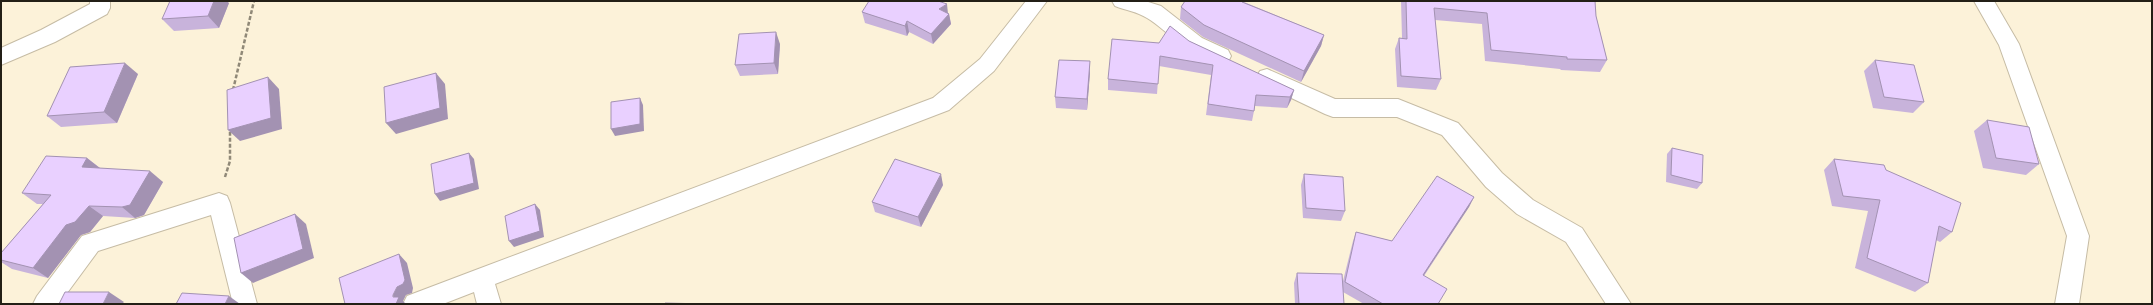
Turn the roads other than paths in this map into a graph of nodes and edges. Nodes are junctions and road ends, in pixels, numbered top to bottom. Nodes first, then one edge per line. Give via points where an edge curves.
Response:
1 (100, 1) edge
2 (1037, 1) edge
3 (1122, 1) edge
4 (1984, 1) edge
5 (1, 57) edge
6 (481, 278) junction
7 (45, 304) edge
8 (245, 304) edge
9 (415, 304) edge
10 (489, 304) edge
11 (1619, 304) edge
12 (2067, 304) edge

1 - 5 street via 100,8 48,36
2 - 6 street via 987,65 941,104
3 - 11 street via 1154,12 1195,44 1332,108 1398,108 1450,128 1494,180 1525,207 1574,235
4 - 12 street via 2010,44 2078,236
6 - 9 street
6 - 10 street
7 - 8 street via 90,243 219,203

